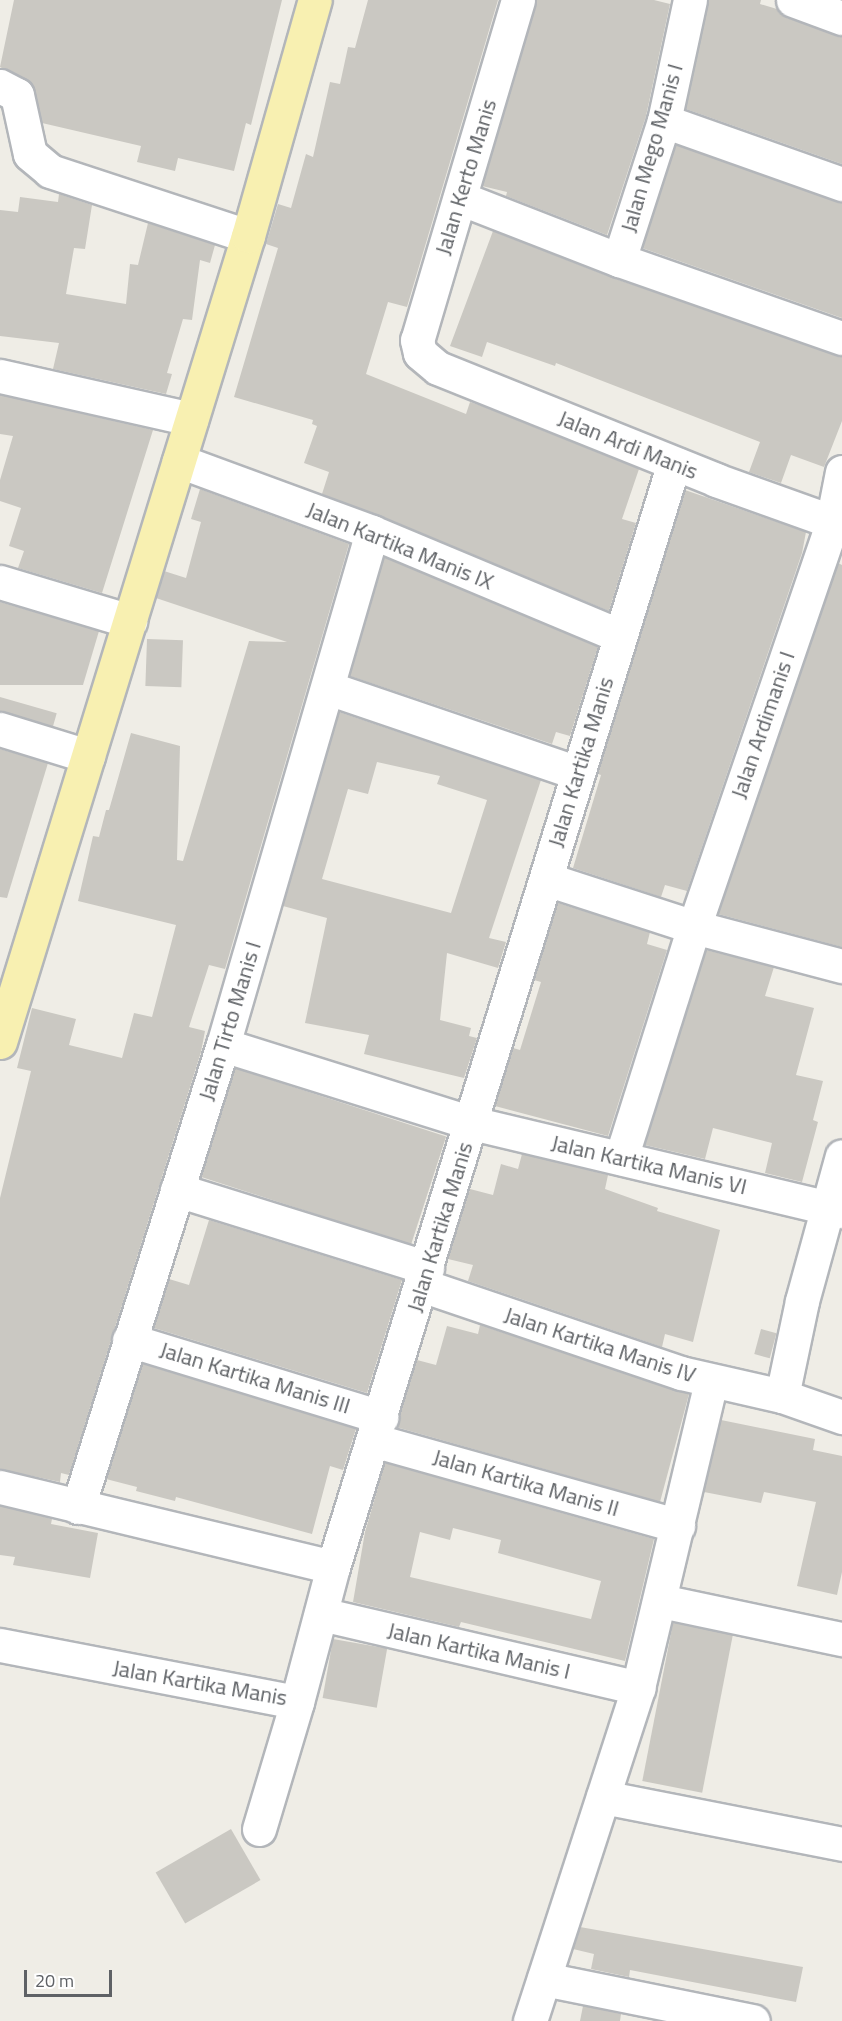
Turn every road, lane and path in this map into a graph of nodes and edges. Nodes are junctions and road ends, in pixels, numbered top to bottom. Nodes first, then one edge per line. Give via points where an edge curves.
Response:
1 (315, 0) edge
2 (518, 0) edge
3 (690, 0) edge
4 (793, 0) edge
5 (842, 18) edge
6 (0, 86) edge
7 (664, 121) junction
8 (842, 184) edge
9 (460, 198) junction
10 (248, 236) junction
11 (619, 260) junction
12 (842, 338) edge
13 (420, 353) joint
14 (0, 376) edge
15 (191, 419) junction
16 (179, 461) junction
17 (674, 463) junction
18 (842, 472) edge
19 (837, 524) edge
20 (372, 532) junction
21 (0, 582) edge
22 (130, 621) junction
23 (618, 635) junction
24 (328, 688) junction
25 (0, 729) edge
26 (88, 756) junction
27 (578, 773) junction
28 (546, 879) junction
29 (694, 927) junction
30 (842, 966) edge
31 (0, 1042) edge
32 (223, 1046) junction
33 (472, 1123) junction
34 (842, 1156) edge
35 (621, 1158) junction
36 (177, 1190) junction
37 (834, 1209) edge
38 (424, 1276) junction
39 (129, 1340) junction
40 (711, 1382) junction
41 (782, 1396) junction
42 (842, 1417) edge
43 (377, 1429) junction
44 (0, 1487) edge
45 (78, 1507) junction
46 (678, 1526) junction
47 (333, 1567) junction
48 (661, 1601) junction
49 (321, 1614) junction
50 (842, 1639) edge
51 (0, 1645) edge
52 (638, 1688) junction
53 (297, 1702) junction
54 (603, 1797) junction
55 (258, 1829) dead end
56 (842, 1844) edge
57 (544, 1979) junction
58 (530, 2021) edge
59 (753, 2021) edge

1 - 10 main road
2 - 9 street, Jalan Kerto Manis
3 - 7 street, Jalan Mego Manis I
4 - 5 street
6 - 10 street via 17,95 30,154 50,171
7 - 8 street
7 - 11 street, Jalan Mego Manis I
9 - 11 street
9 - 13 street, Jalan Kerto Manis via 417,340
10 - 15 main road
11 - 12 street
13 - 17 street, Jalan Ardi Manis via 438,368
14 - 15 street
15 - 16 main road
16 - 20 street, Jalan Kartika Manis IX
16 - 22 main road
17 - 19 street, Jalan Ardi Manis
17 - 23 street, Jalan Kartika Manis
18 - 19 street, Jalan Ardimanis I
19 - 29 street, Jalan Ardimanis I
20 - 23 street, Jalan Kartika Manis IX
20 - 24 street, Jalan Tirto Manis I
21 - 22 street
22 - 26 main road
23 - 27 street, Jalan Kartika Manis
24 - 27 street
24 - 32 street, Jalan Tirto Manis I
25 - 26 street
26 - 31 main road
27 - 28 street, Jalan Kartika Manis
28 - 29 street
28 - 33 street, Jalan Kartika Manis
29 - 30 street
29 - 35 street, Jalan Ardimanis I
32 - 33 street, Jalan Kartika Manis VI
32 - 36 street, Jalan Tirto Manis I
33 - 35 street, Jalan Kartika Manis VI
33 - 38 street, Jalan Kartika Manis
34 - 37 street
35 - 37 street, Jalan Kartika Manis VI
36 - 38 street, Jalan Kartika Manis IV
36 - 39 street, Jalan Tirto Manis I
37 - 41 street
38 - 40 street, Jalan Kartika Manis IV
38 - 43 street, Jalan Kartika Manis
39 - 43 street, Jalan Kartika Manis III
39 - 45 street, Jalan Tirto Manis I
40 - 41 street, Jalan Kartika Manis IV
40 - 46 street
41 - 42 street, Jalan Kartika Manis IV
43 - 46 street, Jalan Kartika Manis II
43 - 47 street, Jalan Kartika Manis
44 - 45 street
45 - 47 street
46 - 48 street
47 - 49 street, Jalan Kartika Manis
48 - 50 street
48 - 52 street
49 - 52 street, Jalan Kartika Manis I
49 - 53 street, Jalan Kartika Manis
51 - 53 street, Jalan Kartika Manis
52 - 54 street
53 - 55 street
54 - 56 street
54 - 57 street
57 - 58 street
57 - 59 street

